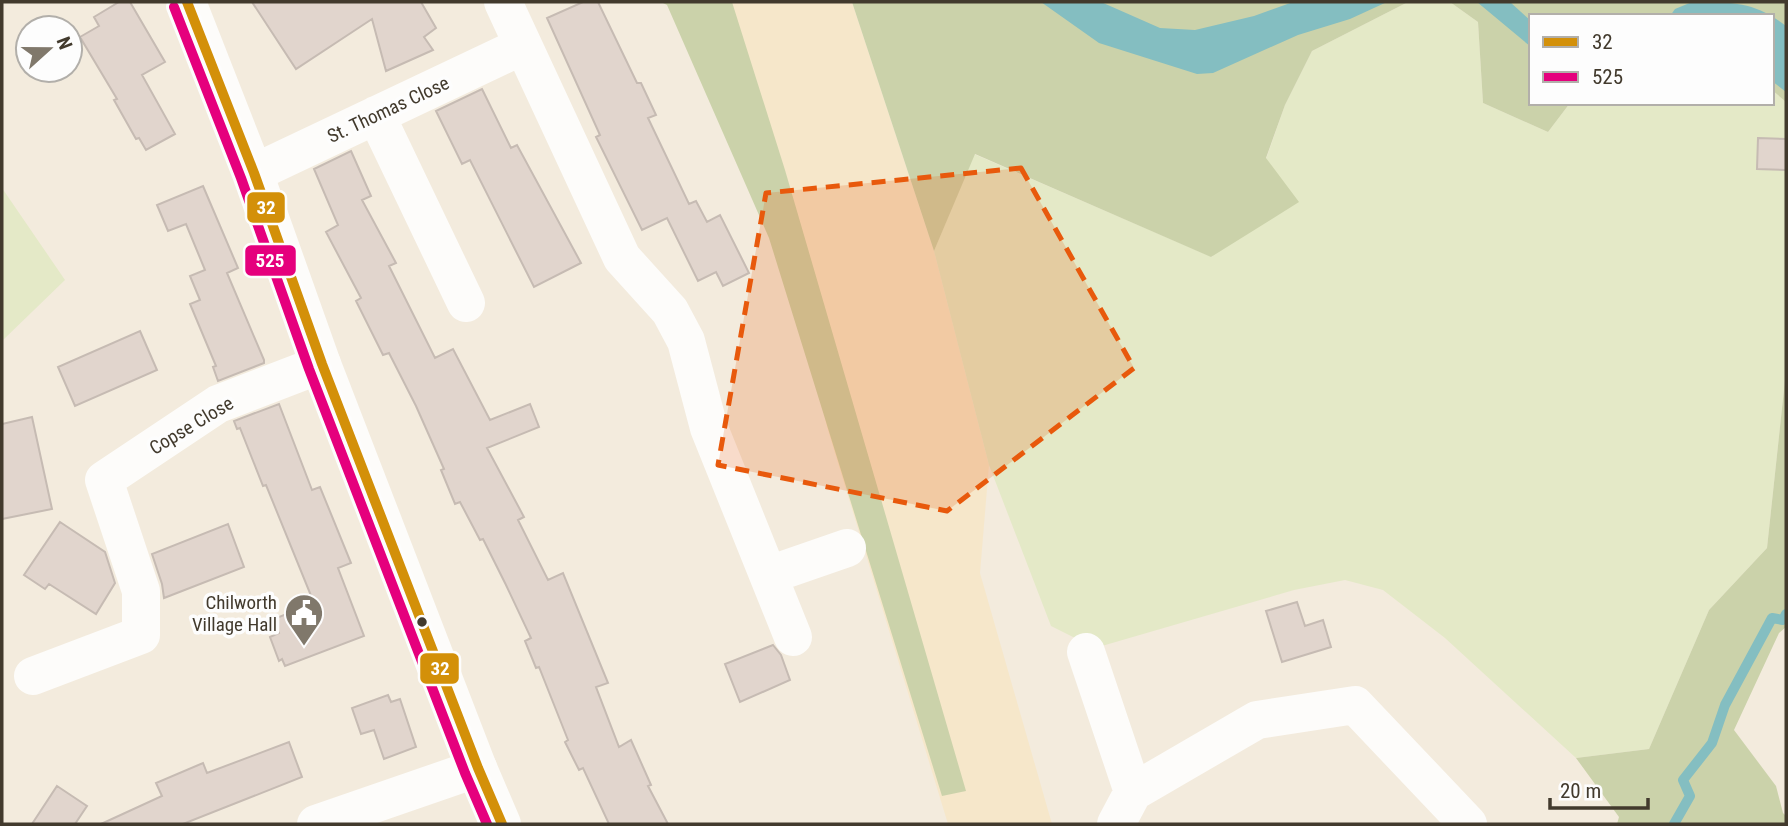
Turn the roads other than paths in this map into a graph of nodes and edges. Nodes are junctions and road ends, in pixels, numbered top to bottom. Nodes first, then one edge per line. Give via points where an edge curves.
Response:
1 (187, 2) edge
2 (503, 2) edge
3 (522, 46) junction
4 (376, 115) junction
5 (254, 173) junction
6 (466, 303) dead end
7 (322, 364) junction
8 (847, 548) dead end
9 (769, 575) junction
10 (793, 637) dead end
11 (1086, 652) dead end
12 (33, 676) dead end
13 (478, 768) junction
14 (1124, 808) edge
15 (316, 824) edge
16 (502, 824) edge
17 (1468, 824) edge

1 - 5 street
2 - 3 street
3 - 4 street, St. Thomas Close
3 - 9 street via 622,258 670,311 686,341 709,428
4 - 5 street, St. Thomas Close
4 - 6 street
5 - 7 street
7 - 12 street, Copse Close via 218,404 104,480 141,591 141,635
7 - 13 street
8 - 9 street
9 - 10 street
11 - 14 street
13 - 15 street
13 - 16 street
14 - 17 street via 1257,720 1355,705

